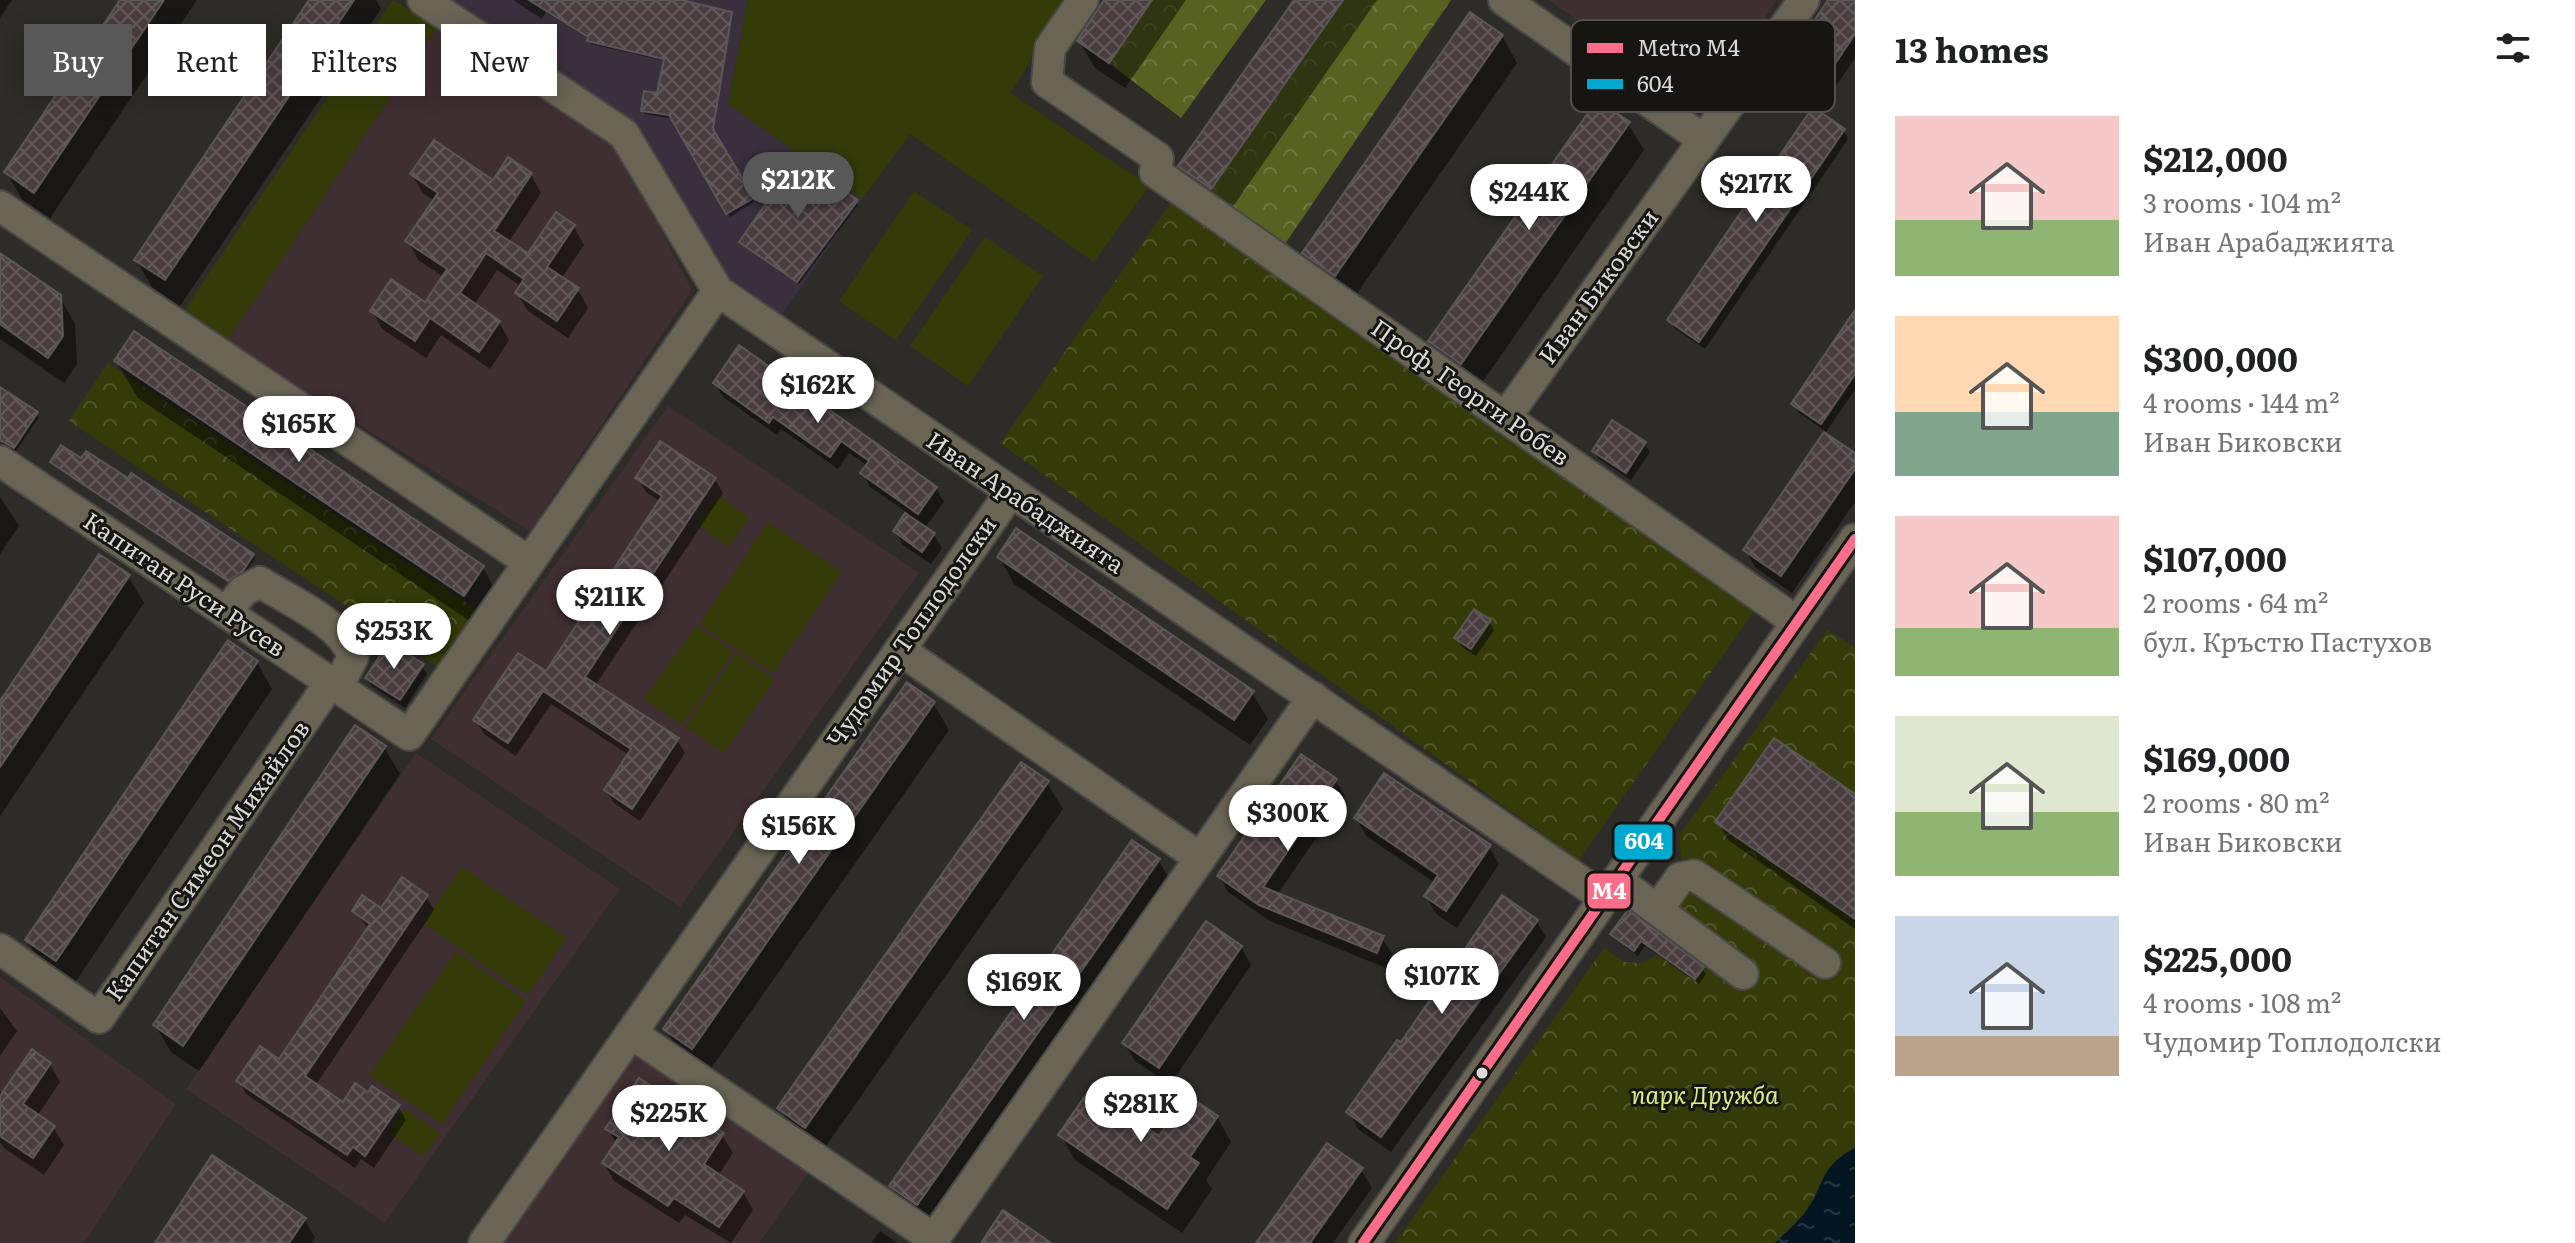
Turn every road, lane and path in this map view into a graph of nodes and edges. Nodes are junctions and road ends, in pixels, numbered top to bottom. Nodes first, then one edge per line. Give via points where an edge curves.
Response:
1 (1083, 0) edge
2 (1504, 0) edge
3 (1804, 0) edge
4 (441, 5) edge
5 (1790, 20) edge
6 (1571, 47) edge
7 (1664, 112) edge
8 (1724, 112) edge
9 (1704, 140) junction
10 (0, 206) edge
11 (718, 291) junction
12 (1505, 418) junction
13 (0, 461) edge
14 (1010, 493) junction
15 (1855, 539) edge
16 (529, 562) junction
17 (226, 613) junction
18 (1797, 622) junction
19 (900, 650) junction
20 (334, 686) junction
21 (1313, 697) junction
22 (1200, 858) junction
23 (1611, 889) junction
24 (1658, 909) junction
25 (0, 949) edge
26 (1825, 963) dead end
27 (1743, 974) dead end
28 (631, 1033) junction
29 (932, 1241) edge
30 (484, 1243) edge
31 (1364, 1243) edge

1 - 12 street, Проф. Георги Робев via 1050,48 1047,82 1158,158 1155,172
2 - 6 street
3 - 5 street, Иван Биковски
4 - 11 street, Иван Арабаджията via 624,134
7 - 9 street
8 - 9 street, Иван Биковски
9 - 12 street, Иван Биковски
10 - 16 street
11 - 14 street, Иван Арабаджията
11 - 16 street
12 - 18 street, Проф. Георги Робев
13 - 17 street, Капитан Руси Русев
14 - 19 street, Чудомир Топлодолски
14 - 21 street, Иван Арабаджията
15 - 18 street
16 - 20 street, Капитан Руси Русев via 409,735
17 - 20 street, Капитан Руси Русев
17 - 20 street via 243,591 260,582 325,624 348,641 353,657
18 - 23 street
19 - 22 street
19 - 28 street, Чудомир Топлодолски
20 - 25 street, Капитан Симеон Михайлов via 99,1018
21 - 22 street
21 - 23 street, Иван Арабаджията
22 - 29 street
23 - 24 street, Иван Арабаджията
23 - 31 street
24 - 26 street via 1680,878 1694,875
24 - 27 street, Иван Арабаджията
28 - 29 street
28 - 30 street, Чудомир Топлодолски

